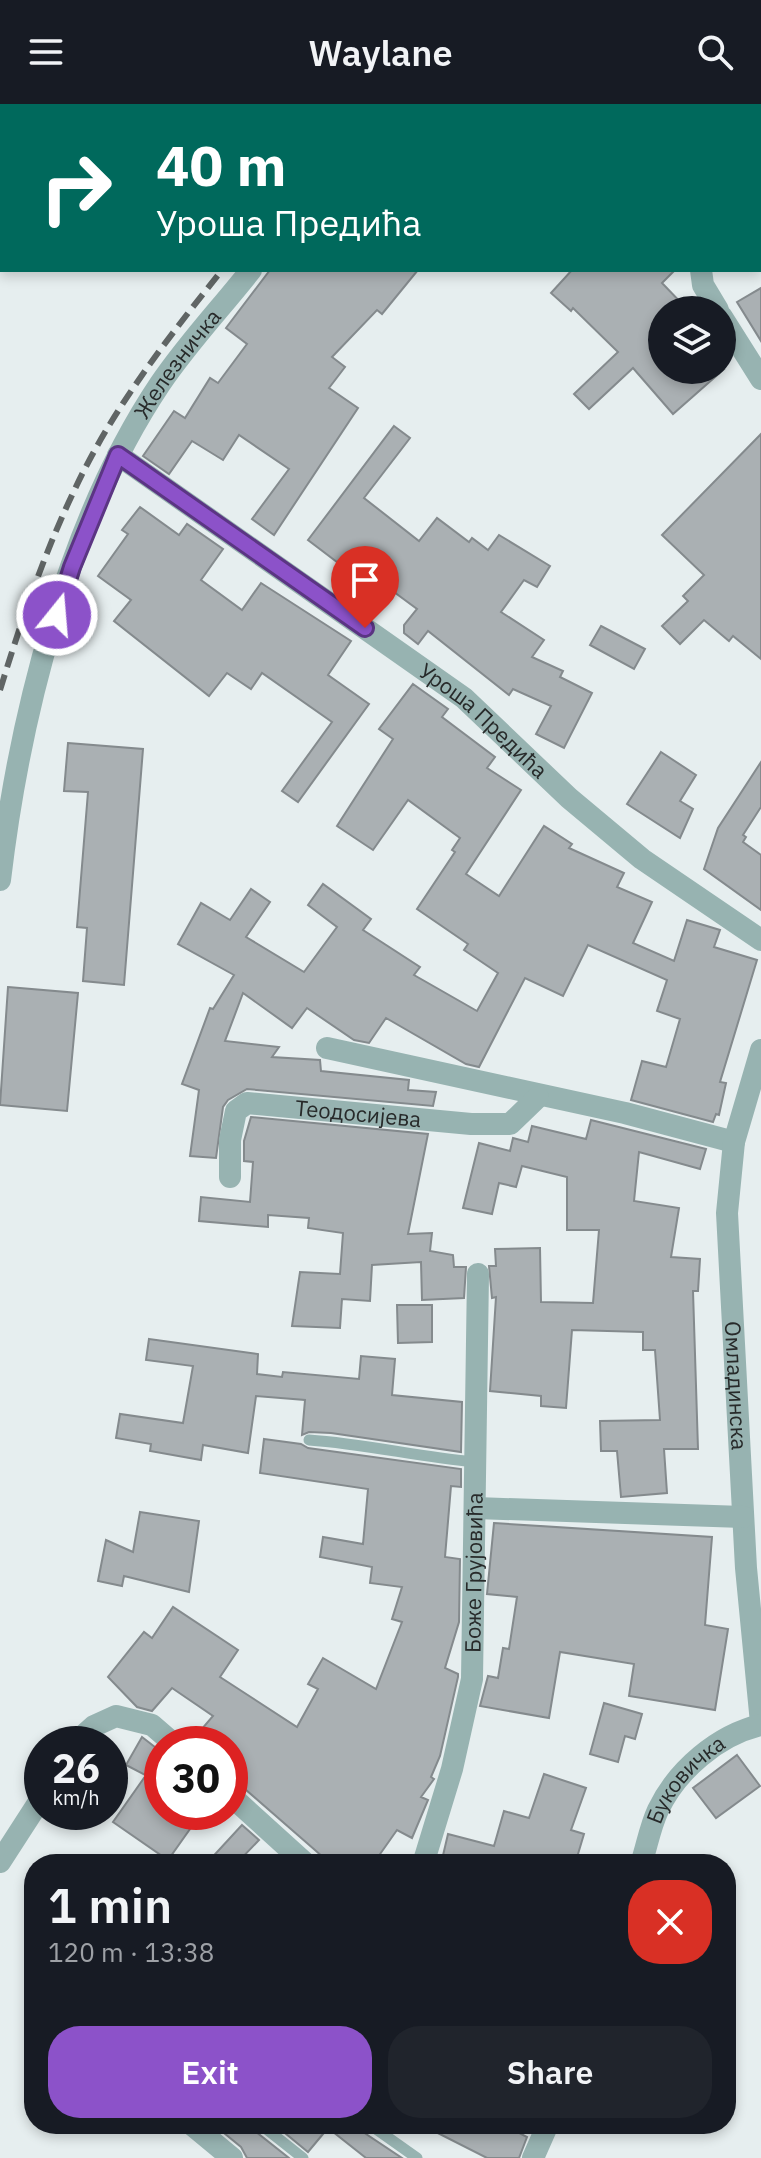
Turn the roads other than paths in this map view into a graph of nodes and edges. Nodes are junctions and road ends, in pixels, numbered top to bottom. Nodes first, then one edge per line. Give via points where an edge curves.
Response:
1 (249, 272) edge
2 (701, 272) edge
3 (710, 296) edge
4 (736, 339) edge
5 (761, 379) edge
6 (118, 455) junction
7 (0, 880) edge
8 (761, 940) edge
9 (327, 1048) dead end
10 (761, 1050) edge
11 (538, 1097) junction
12 (734, 1142) junction
13 (230, 1177) dead end
14 (478, 1274) dead end
15 (309, 1440) dead end
16 (475, 1462) junction
17 (476, 1508) junction
18 (743, 1517) junction
19 (761, 1724) edge
20 (94, 1726) edge
21 (153, 1726) edge
22 (248, 1811) edge
23 (24, 1825) edge
24 (295, 1854) edge
25 (426, 1854) edge
26 (644, 1854) edge
27 (0, 1862) edge
28 (203, 2134) edge
29 (273, 2134) edge
30 (383, 2134) edge
31 (544, 2134) edge
32 (232, 2158) edge
33 (303, 2158) edge
34 (417, 2158) edge
35 (533, 2158) edge

1 - 6 street, Железничка via 160,383
2 - 3 street
4 - 5 street
6 - 7 street, Железничка via 72,567 41,664 9,805
6 - 8 street, Уроша Предића via 464,698 642,859
9 - 11 street
10 - 12 street, Омладинска
11 - 12 street
11 - 13 street, Теодосијева via 510,1124 247,1103 236,1111
12 - 18 street, Омладинска via 727,1213
14 - 16 street, Боже Грујовића
15 - 16 lane
16 - 17 street, Боже Грујовића
17 - 18 street
17 - 25 street, Боже Грујовића via 472,1679
18 - 19 street, Омладинска
19 - 26 street, Буковичка via 721,1741 671,1786
20 - 21 street via 116,1716
22 - 24 street
23 - 27 street
28 - 32 street
29 - 33 lane
30 - 34 lane
31 - 35 street

